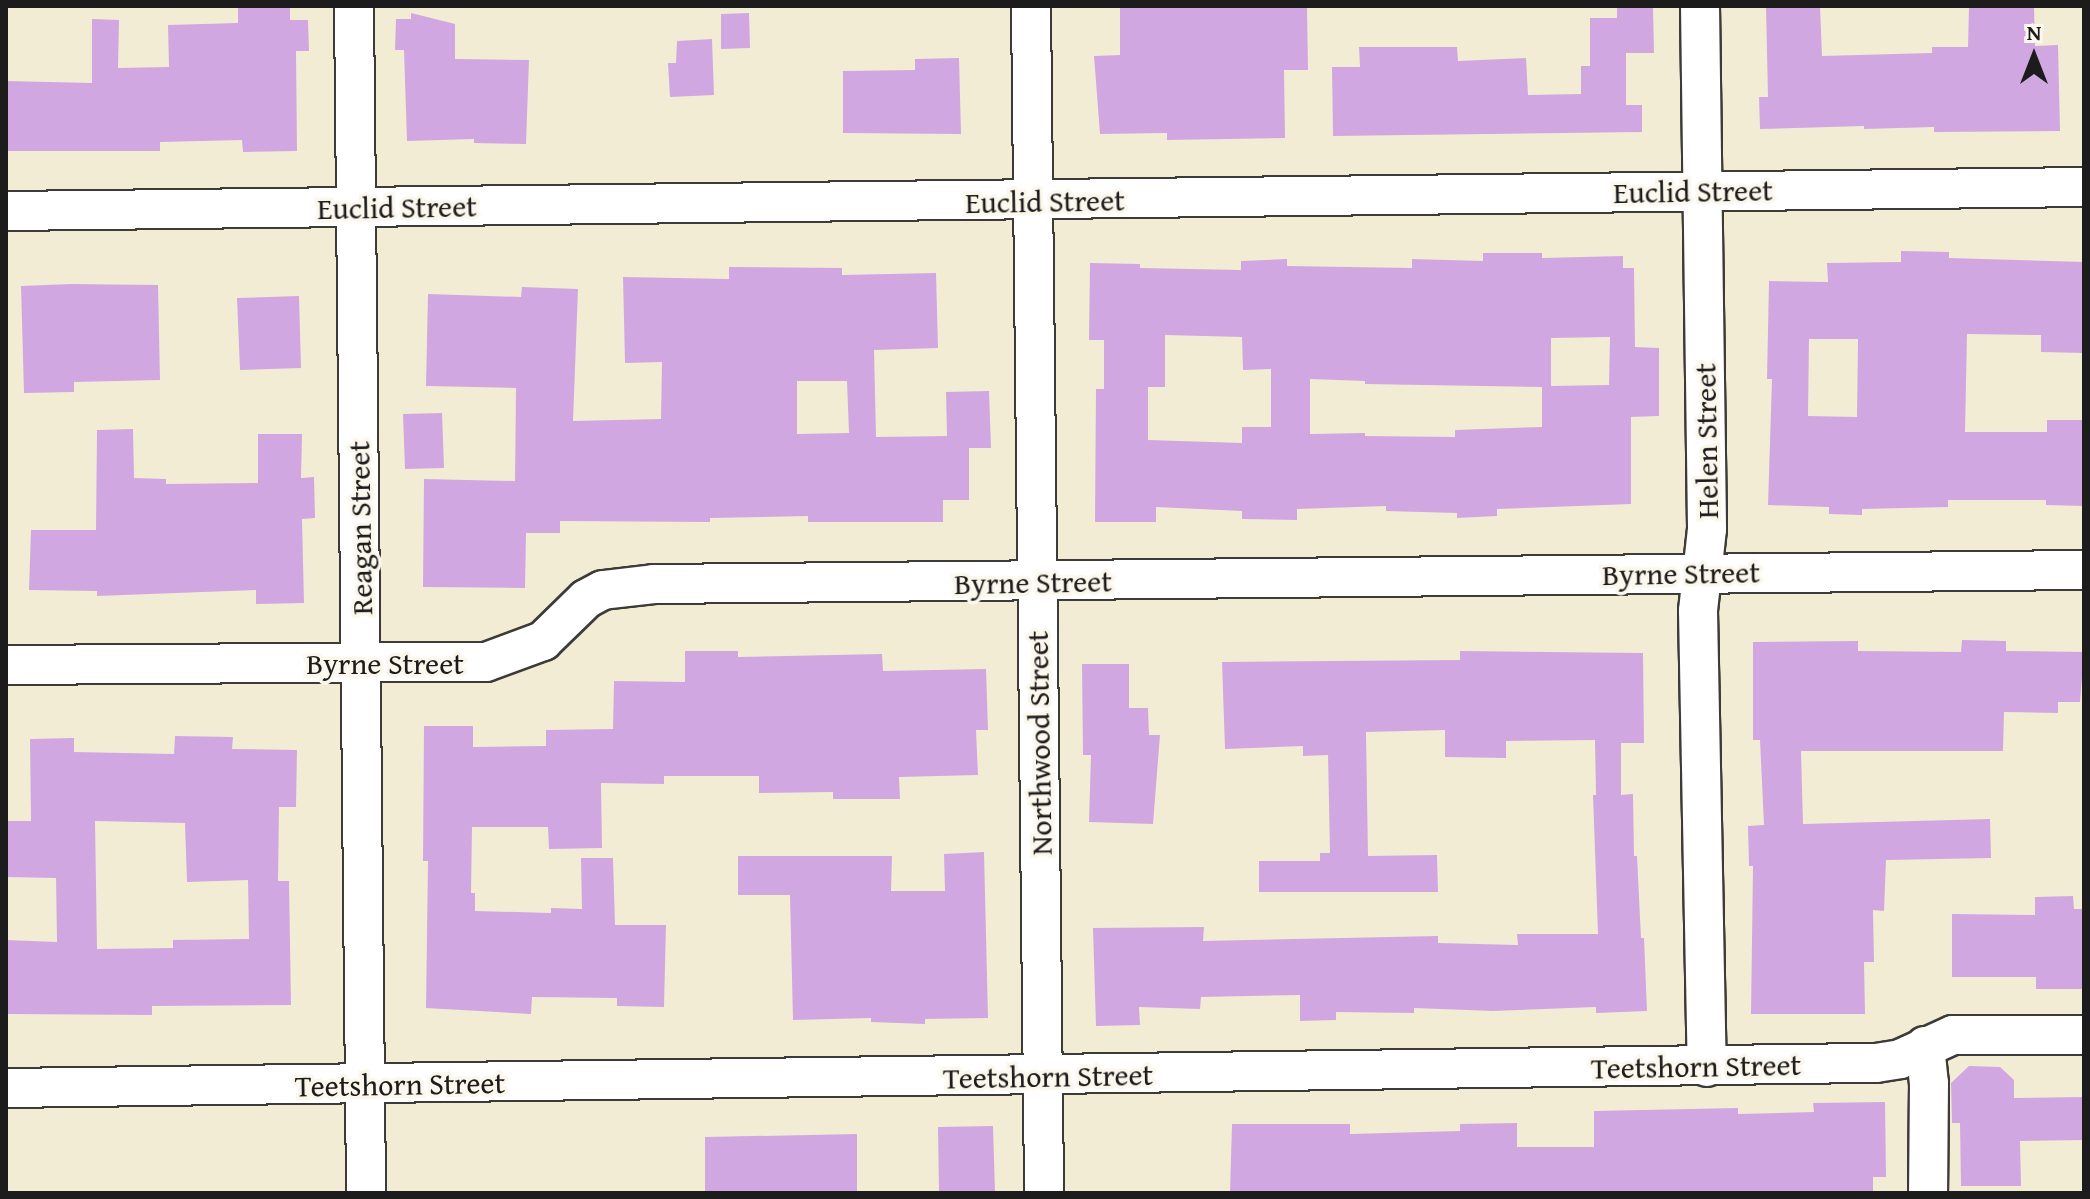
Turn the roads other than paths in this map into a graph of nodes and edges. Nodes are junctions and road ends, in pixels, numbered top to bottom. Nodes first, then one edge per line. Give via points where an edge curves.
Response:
1 (354, 6) edge
2 (1031, 6) edge
3 (1700, 6) edge
4 (2084, 187) edge
5 (1701, 191) junction
6 (1034, 201) junction
7 (356, 208) junction
8 (6, 211) edge
9 (2084, 570) edge
10 (1704, 573) junction
11 (1037, 582) junction
12 (361, 663) junction
13 (6, 665) edge
14 (2084, 1035) edge
15 (1925, 1046) junction
16 (1707, 1067) junction
17 (1042, 1076) junction
18 (365, 1085) junction
19 (6, 1088) edge
20 (366, 1193) edge
21 (1044, 1193) edge
22 (1928, 1193) edge

1 - 7 street, Reagan Street
2 - 6 street, Northwood Street
3 - 5 street, Helen Street
4 - 5 street, Euclid Street
5 - 6 street, Euclid Street
5 - 10 street, Helen Street
6 - 7 street, Euclid Street
6 - 11 street, Northwood Street
7 - 8 street, Euclid Street
7 - 12 street, Reagan Street
9 - 10 street, Byrne Street
10 - 11 street, Byrne Street
10 - 16 street, Helen Street via 1698,611
11 - 12 street, Byrne Street via 622,586 586,599 543,641 507,657 486,662
11 - 17 street, Northwood Street
12 - 13 street, Byrne Street
12 - 18 street, Reagan Street
14 - 15 street, Teetshorn Street via 1953,1035
15 - 16 street, Teetshorn Street via 1900,1059 1876,1063
15 - 22 street
16 - 17 street, Teetshorn Street
17 - 18 street, Teetshorn Street
17 - 21 street, Northwood Street
18 - 19 street, Teetshorn Street
18 - 20 street, Reagan Street

